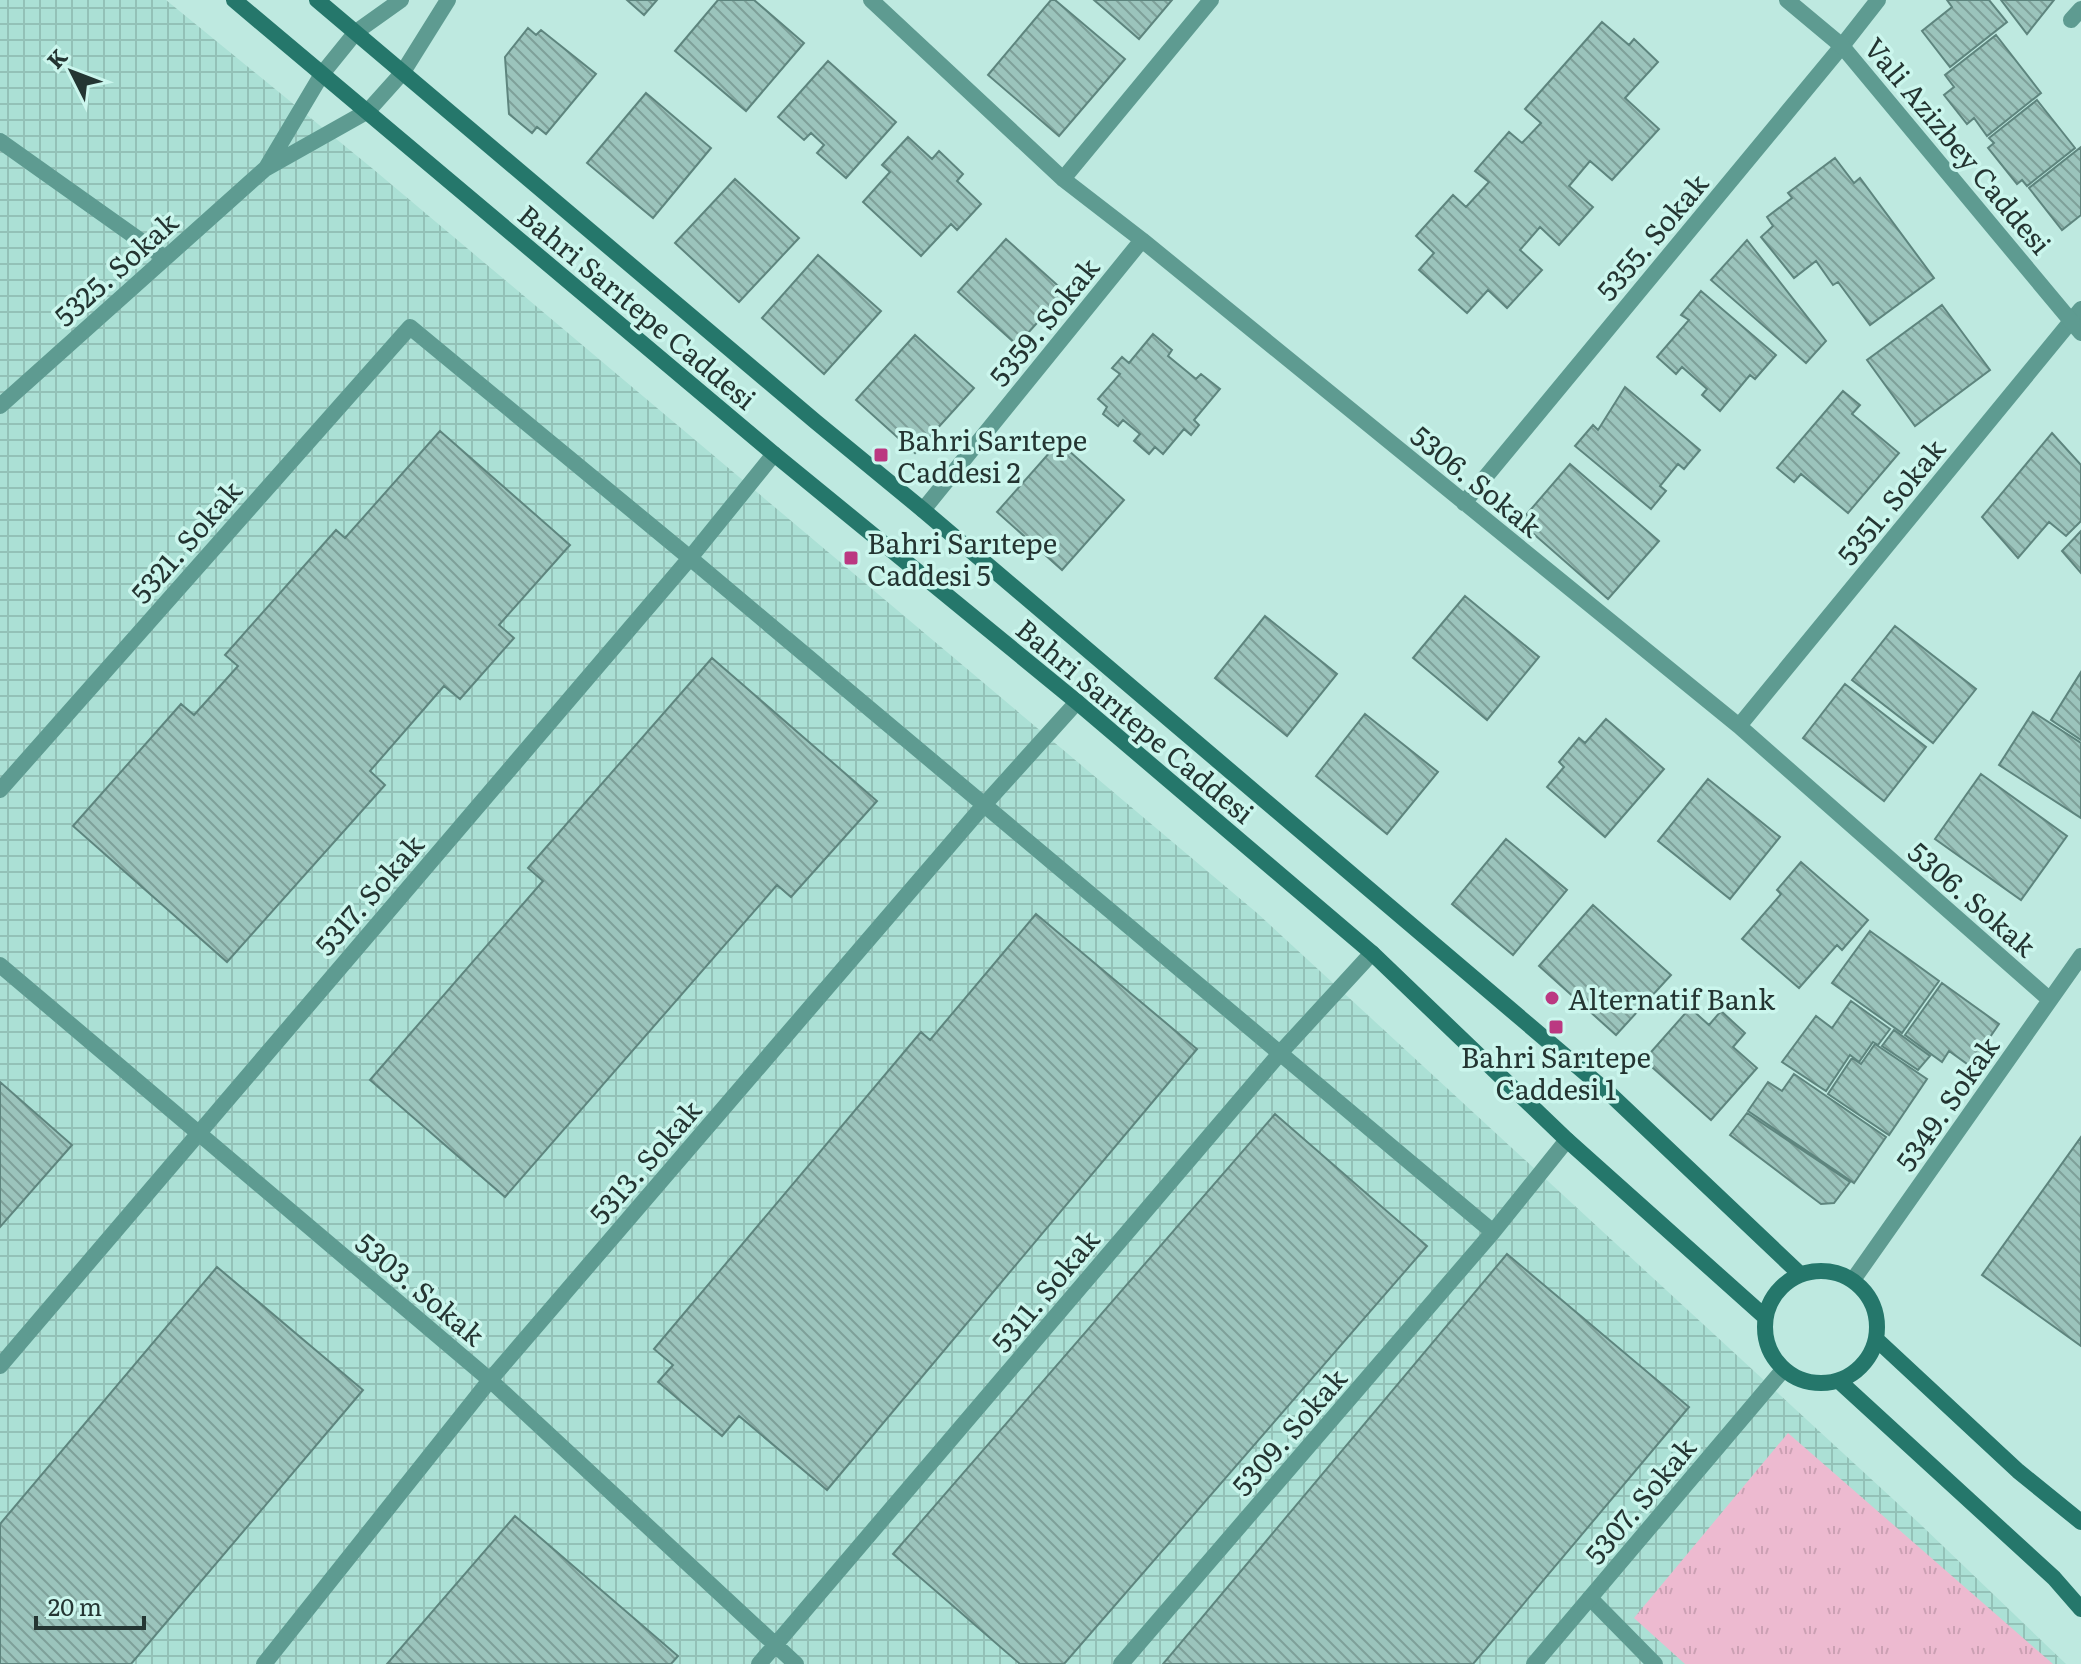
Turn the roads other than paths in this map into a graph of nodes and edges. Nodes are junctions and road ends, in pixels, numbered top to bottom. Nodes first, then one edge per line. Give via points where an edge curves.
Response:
1 (234, 0) edge
2 (317, 0) edge
3 (401, 0) edge
4 (448, 0) edge
5 (871, 0) edge
6 (1211, 0) edge
7 (1787, 0) edge
8 (1878, 0) edge
9 (356, 32) junction
10 (1842, 46) junction
11 (403, 72) junction
12 (322, 74) junction
13 (368, 111) junction
14 (0, 141) edge
15 (265, 169) junction
16 (1063, 179) junction
17 (1142, 240) junction
18 (165, 258) junction
19 (2078, 321) edge
20 (0, 406) edge
21 (774, 454) junction
22 (1464, 503) junction
23 (923, 510) junction
24 (690, 558) junction
25 (1077, 702) junction
26 (1739, 726) junction
27 (0, 790) edge
28 (984, 805) junction
29 (1372, 953) junction
30 (2081, 956) edge
31 (0, 965) edge
32 (2050, 1000) junction
33 (1281, 1052) junction
34 (198, 1133) junction
35 (1567, 1140) junction
36 (1493, 1232) junction
37 (1800, 1274) junction
38 (1853, 1280) junction
39 (1765, 1317) junction
40 (1876, 1339) junction
41 (0, 1366) edge
42 (1783, 1370) junction
43 (490, 1380) junction
44 (1839, 1381) junction
45 (2081, 1522) edge
46 (1590, 1598) junction
47 (2081, 1609) edge
48 (775, 1646) junction
49 (264, 1664) edge
50 (759, 1664) edge
51 (796, 1664) edge
52 (1121, 1664) edge
53 (1534, 1664) edge
54 (1655, 1664) edge

1 - 12 main road, Bahri Sarıtepe Caddesi
2 - 9 main road, Bahri Sarıtepe Caddesi
3 - 9 street
4 - 11 street
5 - 16 street, 5306. Sokak
6 - 16 street
7 - 10 street, Vali Azizbey Caddesi
8 - 10 street, 5355. Sokak
9 - 11 main road, Bahri Sarıtepe Caddesi
9 - 12 street
10 - 19 street, Vali Azizbey Caddesi
10 - 22 street, 5355. Sokak
11 - 13 street
11 - 23 main road, Bahri Sarıtepe Caddesi
12 - 13 main road, Bahri Sarıtepe Caddesi
12 - 15 street
13 - 15 street
13 - 21 main road, Bahri Sarıtepe Caddesi
14 - 18 street
15 - 18 street, 5325. Sokak
16 - 17 street, 5306. Sokak
17 - 22 street, 5306. Sokak
17 - 23 street, 5359. Sokak
18 - 20 street, 5325. Sokak
19 - 26 street, 5351. Sokak
21 - 24 street, 5317. Sokak
21 - 25 main road, Bahri Sarıtepe Caddesi
22 - 26 street, 5306. Sokak
23 - 37 main road, Bahri Sarıtepe Caddesi via 1610,1094
24 - 27 street, 5321. Sokak via 410,327
24 - 28 street
24 - 34 street, 5317. Sokak
25 - 28 street, 5313. Sokak
25 - 29 main road, Bahri Sarıtepe Caddesi
26 - 32 street, 5306. Sokak
28 - 33 street
28 - 43 street, 5313. Sokak
29 - 33 street, 5311. Sokak
29 - 35 main road, Bahri Sarıtepe Caddesi
30 - 32 street, 5349. Sokak
31 - 34 street, 5303. Sokak
32 - 38 street, 5349. Sokak
33 - 36 street
33 - 48 street, 5311. Sokak
34 - 41 street, 5317. Sokak
34 - 43 street, 5303. Sokak
35 - 36 street, 5309. Sokak
35 - 39 main road, Bahri Sarıtepe Caddesi
36 - 52 street, 5309. Sokak
37 - 38 main road via 1836,1272
37 - 39 main road via 1783,1284
38 - 40 main road via 1873,1306
39 - 42 main road via 1764,1337
40 - 44 main road via 1856,1372
40 - 45 main road
42 - 44 main road via 1819,1384
42 - 46 street, 5307. Sokak
43 - 48 street, 5303. Sokak
43 - 49 street, 5313. Sokak
44 - 47 main road via 2054,1578
46 - 53 street, 5307. Sokak
46 - 54 street
48 - 50 street, 5311. Sokak
48 - 51 street, 5303. Sokak

